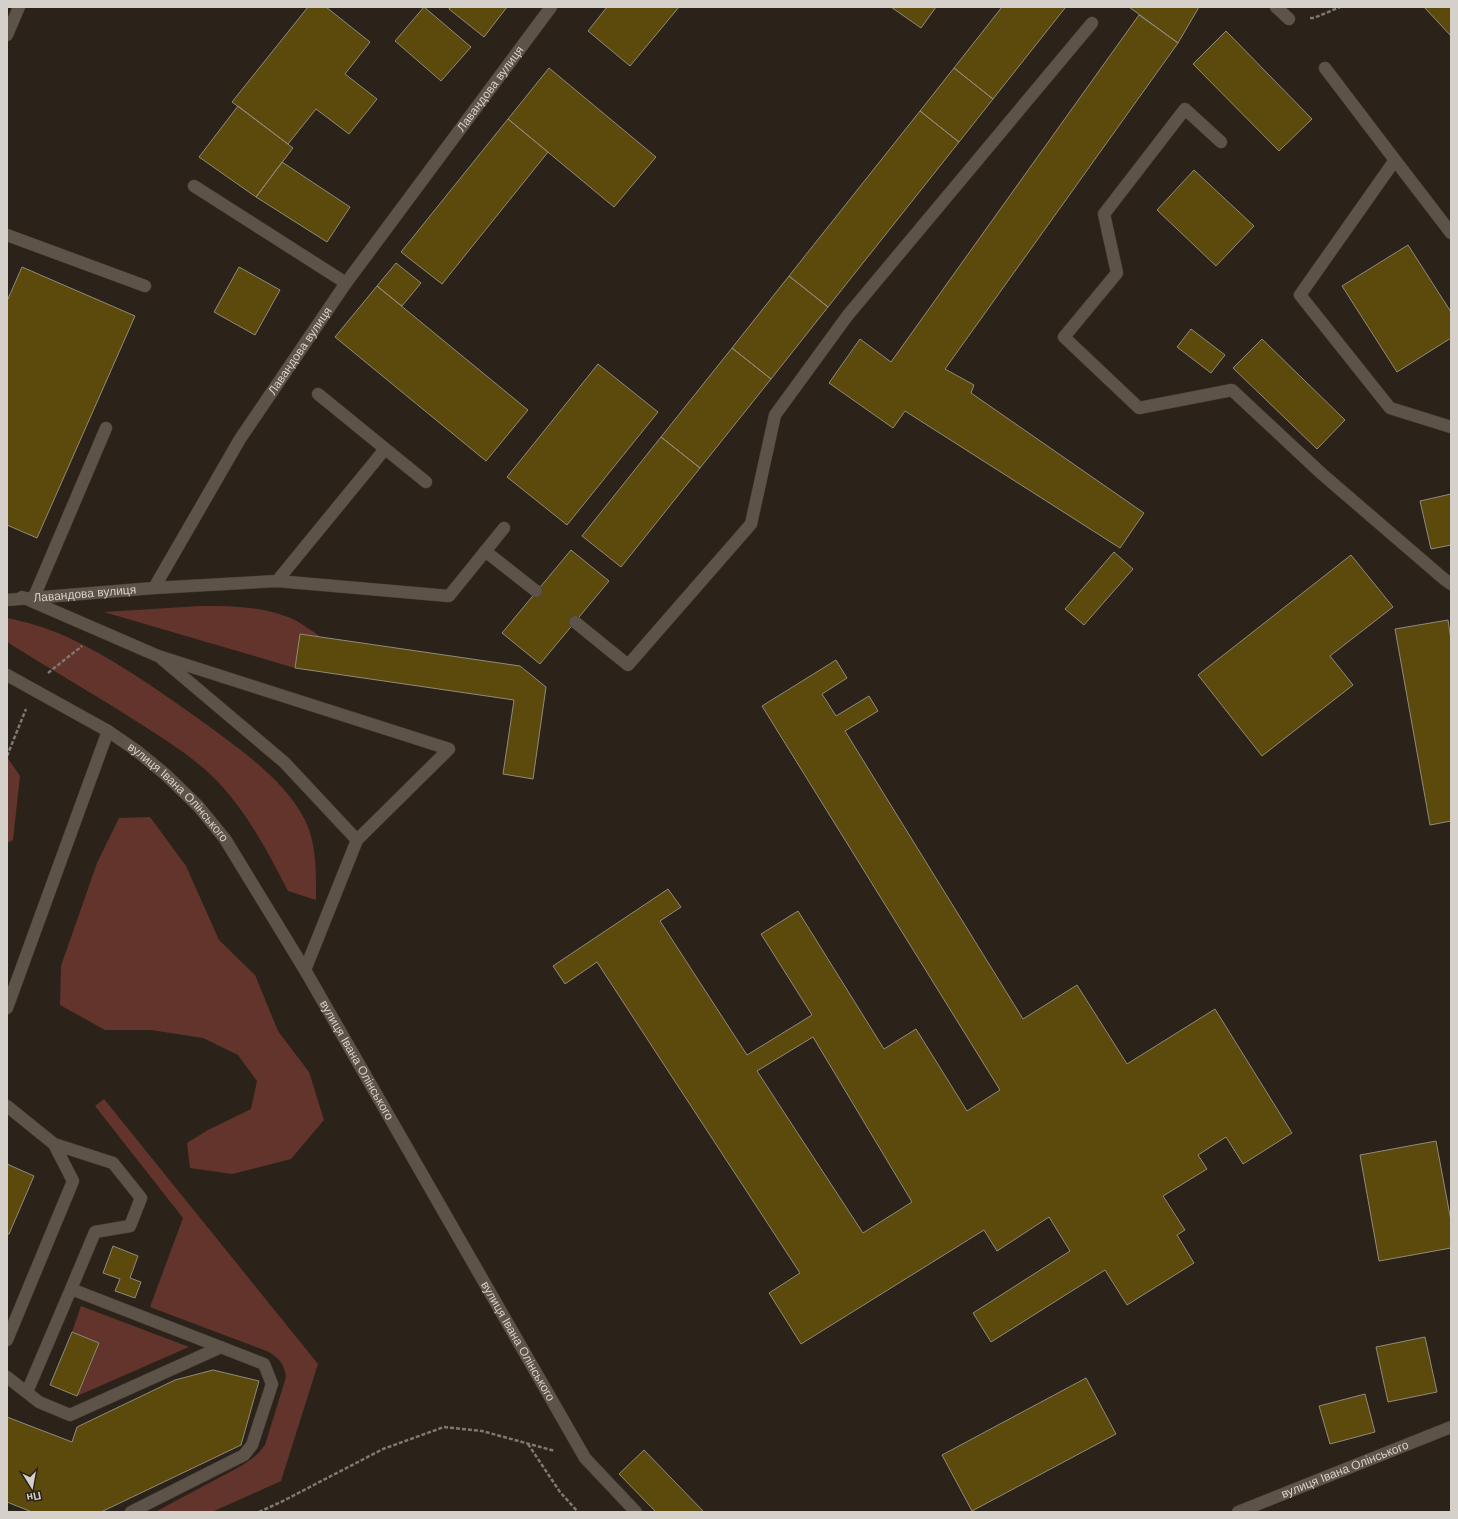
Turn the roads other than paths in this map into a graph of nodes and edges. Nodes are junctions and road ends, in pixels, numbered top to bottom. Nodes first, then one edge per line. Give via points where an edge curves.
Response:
1 (19, 7) edge
2 (551, 7) edge
3 (1276, 7) edge
4 (1289, 18) road end
5 (1092, 23) dead end
6 (7, 36) edge
7 (1325, 68) dead end
8 (1221, 142) dead end
9 (1395, 160) junction
10 (194, 186) dead end
11 (1451, 233) edge
12 (7, 235) edge
13 (346, 283) junction
14 (145, 286) dead end
15 (318, 394) dead end
16 (1451, 427) edge
17 (106, 428) dead end
18 (384, 449) junction
19 (426, 482) dead end
20 (504, 528) dead end
21 (485, 551) junction
22 (277, 581) junction
23 (1451, 584) edge
24 (154, 588) junction
25 (536, 591) dead end
26 (28, 597) junction
27 (7, 600) edge
28 (575, 622) dead end
29 (158, 656) junction
30 (7, 675) edge
31 (108, 731) junction
32 (357, 840) junction
33 (305, 970) junction
34 (7, 1008) edge
35 (7, 1106) edge
36 (54, 1144) junction
37 (71, 1289) junction
38 (7, 1340) edge
39 (221, 1347) junction
40 (7, 1377) edge
41 (26, 1392) junction
42 (1451, 1428) edge
43 (130, 1512) edge
44 (636, 1512) edge
45 (1238, 1512) edge

1 - 6 street
2 - 13 street, Лавандова вулиця
3 - 4 street
5 - 28 street via 848,315 775,415 751,524 628,665
7 - 9 street
8 - 23 street via 1185,109 1104,214 1117,273 1064,337 1139,408 1232,390 1322,474
9 - 11 street
9 - 16 street via 1300,295 1390,408
10 - 13 street
12 - 14 street
13 - 24 street, Лавандова вулиця via 240,439
15 - 18 street
17 - 26 street
18 - 19 street
18 - 22 street
20 - 21 street
21 - 22 street via 449,596
21 - 25 street
22 - 24 street
24 - 26 street, Лавандова вулиця
26 - 27 street, Лавандова вулиця
26 - 29 street
29 - 32 street via 284,762
29 - 32 street via 450,748
30 - 31 street, вулиця Івана Олінського
31 - 33 street, вулиця Івана Олінського via 165,774 198,806 225,839
31 - 34 street
32 - 33 street
33 - 44 street, вулиця Івана Олінського via 585,1458
35 - 36 street
36 - 37 street via 113,1163 141,1198 130,1226 95,1232
36 - 38 street via 73,1180
37 - 39 street
37 - 41 street
39 - 41 street via 70,1415 39,1402
39 - 43 street via 264,1364 272,1384 252,1445 244,1455
40 - 41 street
42 - 45 street, вулиця Івана Олінського

